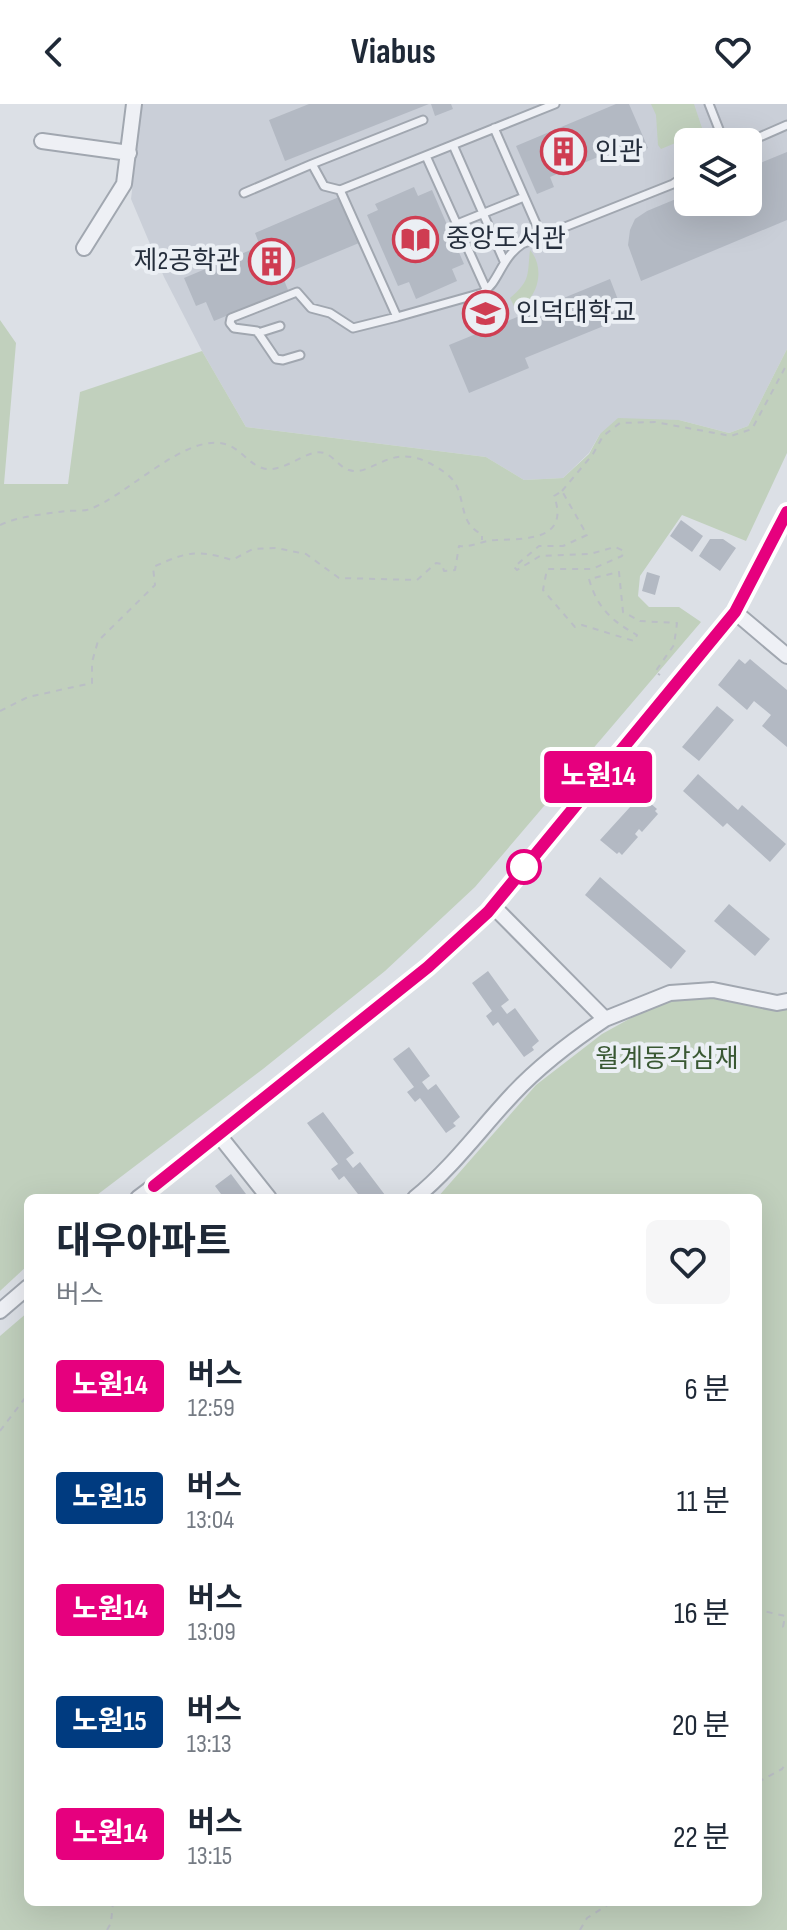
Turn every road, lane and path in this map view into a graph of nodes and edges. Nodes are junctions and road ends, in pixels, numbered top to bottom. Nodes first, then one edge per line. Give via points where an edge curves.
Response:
1 (134, 104) edge
2 (555, 104) edge
3 (709, 104) edge
4 (423, 120) dead end
5 (787, 125) edge
6 (494, 128) junction
7 (718, 128) edge
8 (762, 136) edge
9 (42, 141) dead end
10 (453, 145) junction
11 (129, 153) junction
12 (426, 156) junction
13 (312, 164) junction
14 (674, 183) edge
15 (340, 190) junction
16 (244, 193) dead end
17 (524, 197) junction
18 (483, 213) junction
19 (457, 224) junction
20 (541, 235) junction
21 (84, 248) dead end
22 (504, 261) junction
23 (487, 291) junction
24 (397, 317) junction
25 (280, 326) dead end
26 (258, 333) junction
27 (300, 355) dead end
28 (787, 364) edge
29 (562, 491) junction
30 (787, 512) edge
31 (0, 525) edge
32 (482, 542) junction
33 (735, 612) junction
34 (787, 656) edge
35 (660, 676) dead end
36 (0, 711) edge
37 (493, 906) junction
38 (787, 1001) edge
39 (605, 1019) junction
40 (218, 1134) junction
41 (146, 1192) edge
42 (266, 1194) edge
43 (419, 1194) edge
44 (24, 1290) edge
45 (0, 1311) edge
46 (24, 1399) edge
47 (0, 1431) edge
48 (762, 1611) edge
49 (787, 1629) edge
50 (787, 1762) edge
51 (762, 1780) edge
52 (113, 1906) edge
53 (606, 1906) edge
54 (107, 1930) edge
55 (580, 1930) edge

1 - 11 street
2 - 6 lane
3 - 7 lane
4 - 13 lane
5 - 8 lane
6 - 10 lane
6 - 17 lane
9 - 11 street
10 - 12 lane
10 - 18 lane
11 - 21 street via 124,184
12 - 15 lane
12 - 19 lane
13 - 15 lane via 324,186
13 - 16 lane
14 - 20 lane
15 - 24 lane
17 - 18 lane
17 - 20 lane
18 - 19 lane
18 - 22 lane
19 - 23 lane
20 - 22 lane
22 - 23 lane
23 - 24 lane
24 - 26 lane via 353,328 311,308 294,292 231,318 234,328
25 - 26 lane
26 - 27 lane via 276,359
28 - 29 path via 752,429 731,436 655,422 620,423 603,436
29 - 32 path via 554,496 559,508 549,533
29 - 35 path via 587,535 563,546 539,546 514,567 540,556 615,547 624,551 592,569 547,569 543,590 575,627 634,641 637,635 603,611 589,579 619,572 623,612 640,621 677,623 674,645 655,672
30 - 33 street
31 - 32 path via 88,510 174,456 226,444 263,469 324,452 349,470 362,470 392,456 423,460 453,479 467,522 482,534
32 - 36 path via 459,546 455,570 444,571 436,563 417,580 339,578 306,554 276,548 253,549 232,560 203,551 183,555 153,567 155,585 98,641 92,683 28,697
33 - 34 street
33 - 37 street
37 - 39 street
37 - 40 street via 428,967
38 - 39 street via 713,990 670,993
39 - 43 street via 562,1048 514,1093
40 - 41 street
40 - 42 street
44 - 45 street
46 - 47 path
48 - 49 path via 785,1616
50 - 51 path
52 - 54 path
53 - 55 path via 587,1918

